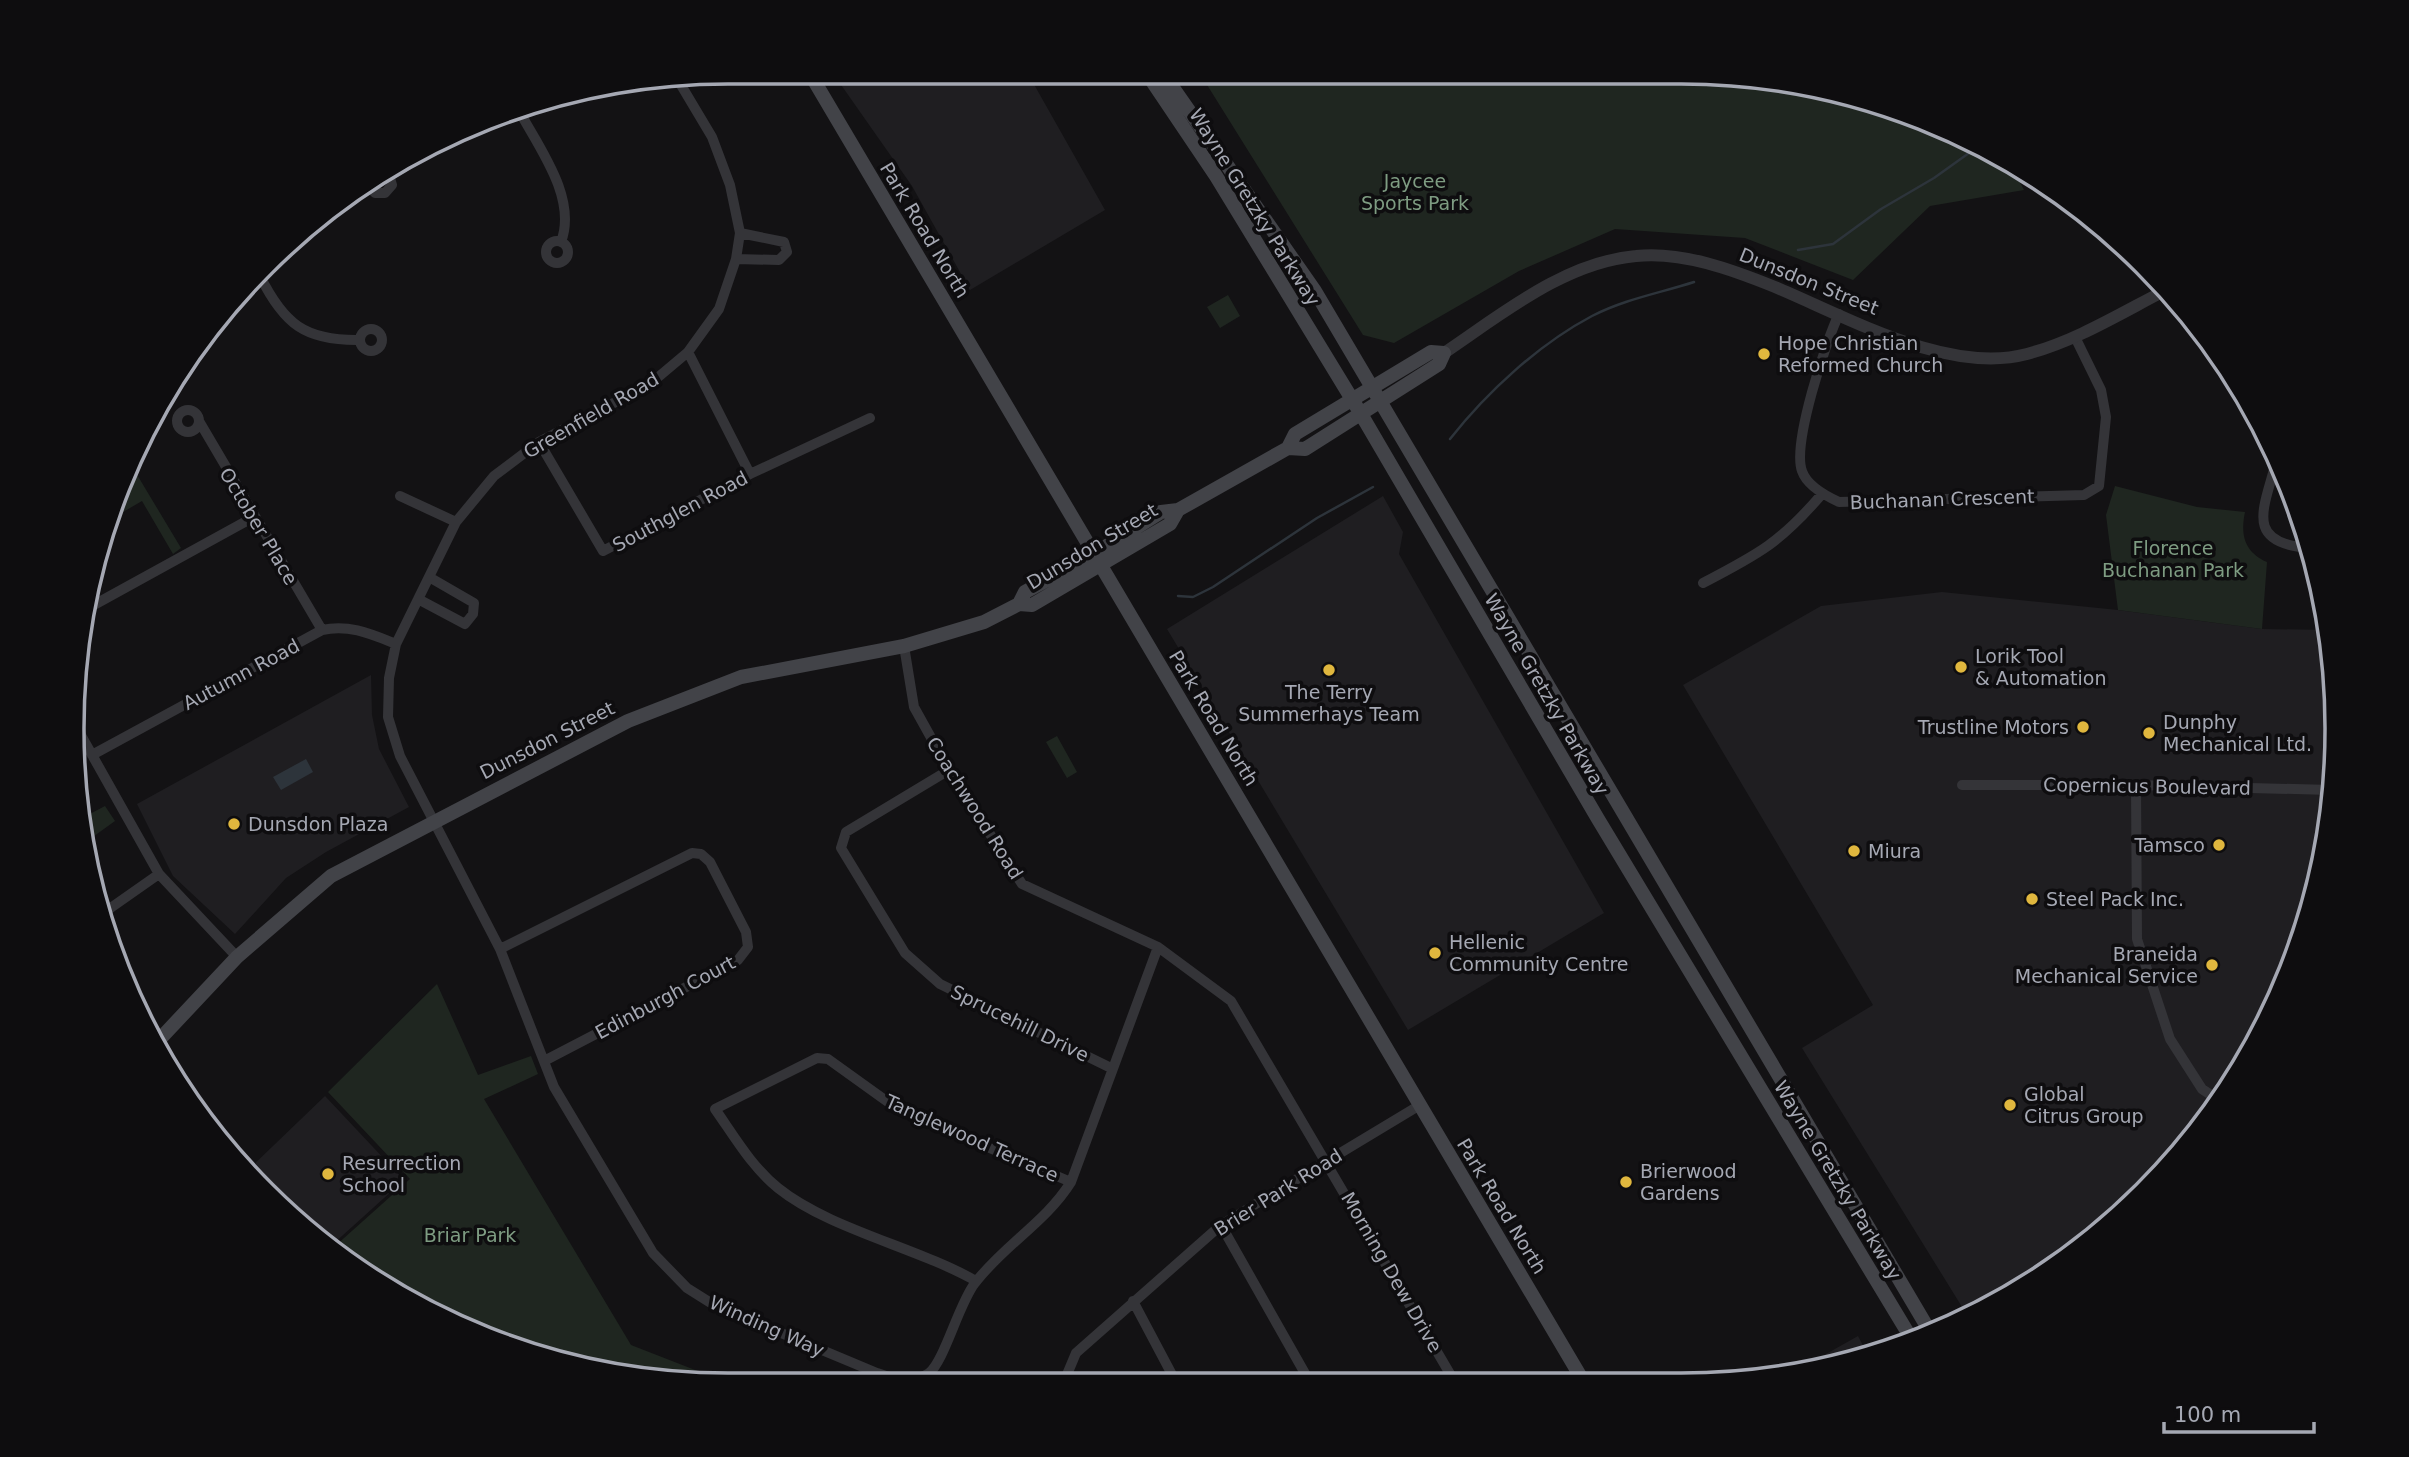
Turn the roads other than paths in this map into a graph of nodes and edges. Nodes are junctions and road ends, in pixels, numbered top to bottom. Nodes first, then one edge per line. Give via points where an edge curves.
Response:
1 (816, 84) edge
2 (1154, 84) edge
3 (1170, 84) edge
4 (681, 86) edge
5 (522, 118) edge
6 (390, 180) edge
7 (374, 191) edge
8 (740, 233) junction
9 (561, 242) dead end
10 (736, 259) junction
11 (264, 283) edge
12 (2156, 295) edge
13 (1839, 314) junction
14 (2075, 337) junction
15 (360, 340) dead end
16 (688, 352) junction
17 (1444, 353) junction
18 (1370, 388) junction
19 (1351, 400) junction
20 (1379, 403) junction
21 (1361, 414) junction
22 (870, 418) dead end
23 (199, 421) dead end
24 (539, 442) junction
25 (1288, 448) junction
26 (750, 474) junction
27 (2273, 475) edge
28 (1822, 494) junction
29 (400, 496) dead end
30 (254, 517) junction
31 (456, 522) junction
32 (2298, 546) edge
33 (1098, 560) junction
34 (429, 577) junction
35 (1703, 583) dead end
36 (418, 599) junction
37 (96, 604) edge
38 (322, 630) junction
39 (396, 644) junction
40 (904, 646) junction
41 (84, 741) edge
42 (92, 755) junction
43 (949, 771) junction
44 (1962, 785) dead end
45 (2136, 785) junction
46 (2322, 790) edge
47 (433, 821) junction
48 (159, 874) junction
49 (110, 908) edge
50 (1158, 947) junction
51 (500, 949) junction
52 (237, 957) junction
53 (162, 1037) edge
54 (545, 1060) junction
55 (1111, 1068) junction
56 (2211, 1095) edge
57 (1420, 1105) junction
58 (1327, 1160) junction
59 (1071, 1182) junction
60 (1221, 1225) junction
61 (976, 1281) junction
62 (1133, 1301) junction
63 (1926, 1324) edge
64 (1907, 1332) edge
65 (877, 1373) edge
66 (924, 1373) edge
67 (1068, 1373) edge
68 (1171, 1373) edge
69 (1305, 1373) edge
70 (1450, 1373) edge
71 (1578, 1373) edge

1 - 33 main road, Park Road North
2 - 19 main road, Wayne Gretzky Parkway via 1216,176
3 - 18 main road, Wayne Gretzky Parkway via 1315,291
4 - 8 street, Greenfield Road via 712,138 730,185
5 - 9 street via 561,193 565,222
6 - 7 street via 385,193
8 - 10 street, Greenfield Road
8 - 10 street via 784,242 787,252 779,260
10 - 16 street, Greenfield Road via 719,309
11 - 15 street via 276,306 302,330 327,338
12 - 14 street, Dunsdon Street
13 - 14 street, Dunsdon Street via 1935,353 1980,359 2025,355
13 - 17 street, Dunsdon Street via 1733,270 1637,255 1567,276
13 - 28 street, Buchanan Crescent via 1800,444 1802,472
14 - 28 street, Buchanan Crescent via 2101,390 2106,417 2099,486 2084,495 1839,502
16 - 24 street, Greenfield Road via 650,384
16 - 26 street
17 - 18 main road, Dunsdon Street via 1431,352
17 - 20 main road, Dunsdon Street via 1439,364
18 - 19 main road, Dunsdon Street
18 - 20 main road, Wayne Gretzky Parkway
19 - 21 main road, Wayne Gretzky Parkway
19 - 25 main road, Dunsdon Street via 1295,434
20 - 21 main road, Dunsdon Street
20 - 63 main road, Wayne Gretzky Parkway
21 - 25 main road, Dunsdon Street via 1305,449
21 - 64 main road, Wayne Gretzky Parkway
22 - 26 street, Southglen Road
23 - 30 street, October Place
24 - 26 street, Southglen Road via 603,551
24 - 31 street, Greenfield Road via 494,475
25 - 33 main road, Dunsdon Street via 1178,510 1161,512
27 - 32 street via 2262,520 2266,535 2276,543
28 - 35 street via 1790,531 1764,552
29 - 31 street
30 - 37 street
30 - 38 street, October Place
31 - 34 street, Greenfield Road
33 - 40 main road, Dunsdon Street via 1025,592 1019,604 984,622
33 - 57 main road, Park Road North
34 - 36 street, Greenfield Road
34 - 36 street via 474,603 473,614 465,624
36 - 39 street, Greenfield Road
38 - 39 street, Autumn Road via 356,629
38 - 42 street, Autumn Road
39 - 47 street, Greenfield Road via 388,678 388,716 400,756
40 - 43 street, Coachwood Road via 914,708
40 - 47 main road, Dunsdon Street via 741,677 640,715
41 - 42 street
42 - 48 street
43 - 50 street, Coachwood Road via 1022,884
43 - 55 street, Sprucehill Drive via 846,832 841,848 905,953 940,984
44 - 45 street, Copernicus Boulevard
45 - 46 street, Copernicus Boulevard
45 - 56 street via 2137,939 2170,1039 2202,1089
47 - 51 street, Winding Way
47 - 52 main road, Dunsdon Street via 331,876
48 - 49 street
48 - 52 street
50 - 55 street, Winding Way
50 - 58 street, Coachwood Road via 1231,1001
51 - 54 street, Winding Way
51 - 54 street, Edinburgh Court via 692,853 707,857 746,932 748,947 738,960
52 - 53 main road, Dunsdon Street
54 - 65 street, Winding Way via 562,1104 653,1253 687,1288 714,1305
55 - 59 street, Winding Way
57 - 58 street, Brier Park Road
57 - 71 main road, Park Road North
58 - 60 street, Brier Park Road
58 - 70 street, Morning Dew Drive
59 - 61 street, Winding Way via 1056,1205
59 - 61 street, Tanglewood Terrace via 899,1110 828,1059 817,1058 715,1109 751,1162 803,1206
60 - 62 street, Brier Park Road
60 - 69 street
61 - 66 street, Winding Way via 933,1369
62 - 67 street, Brier Park Road via 1076,1353
62 - 68 street

